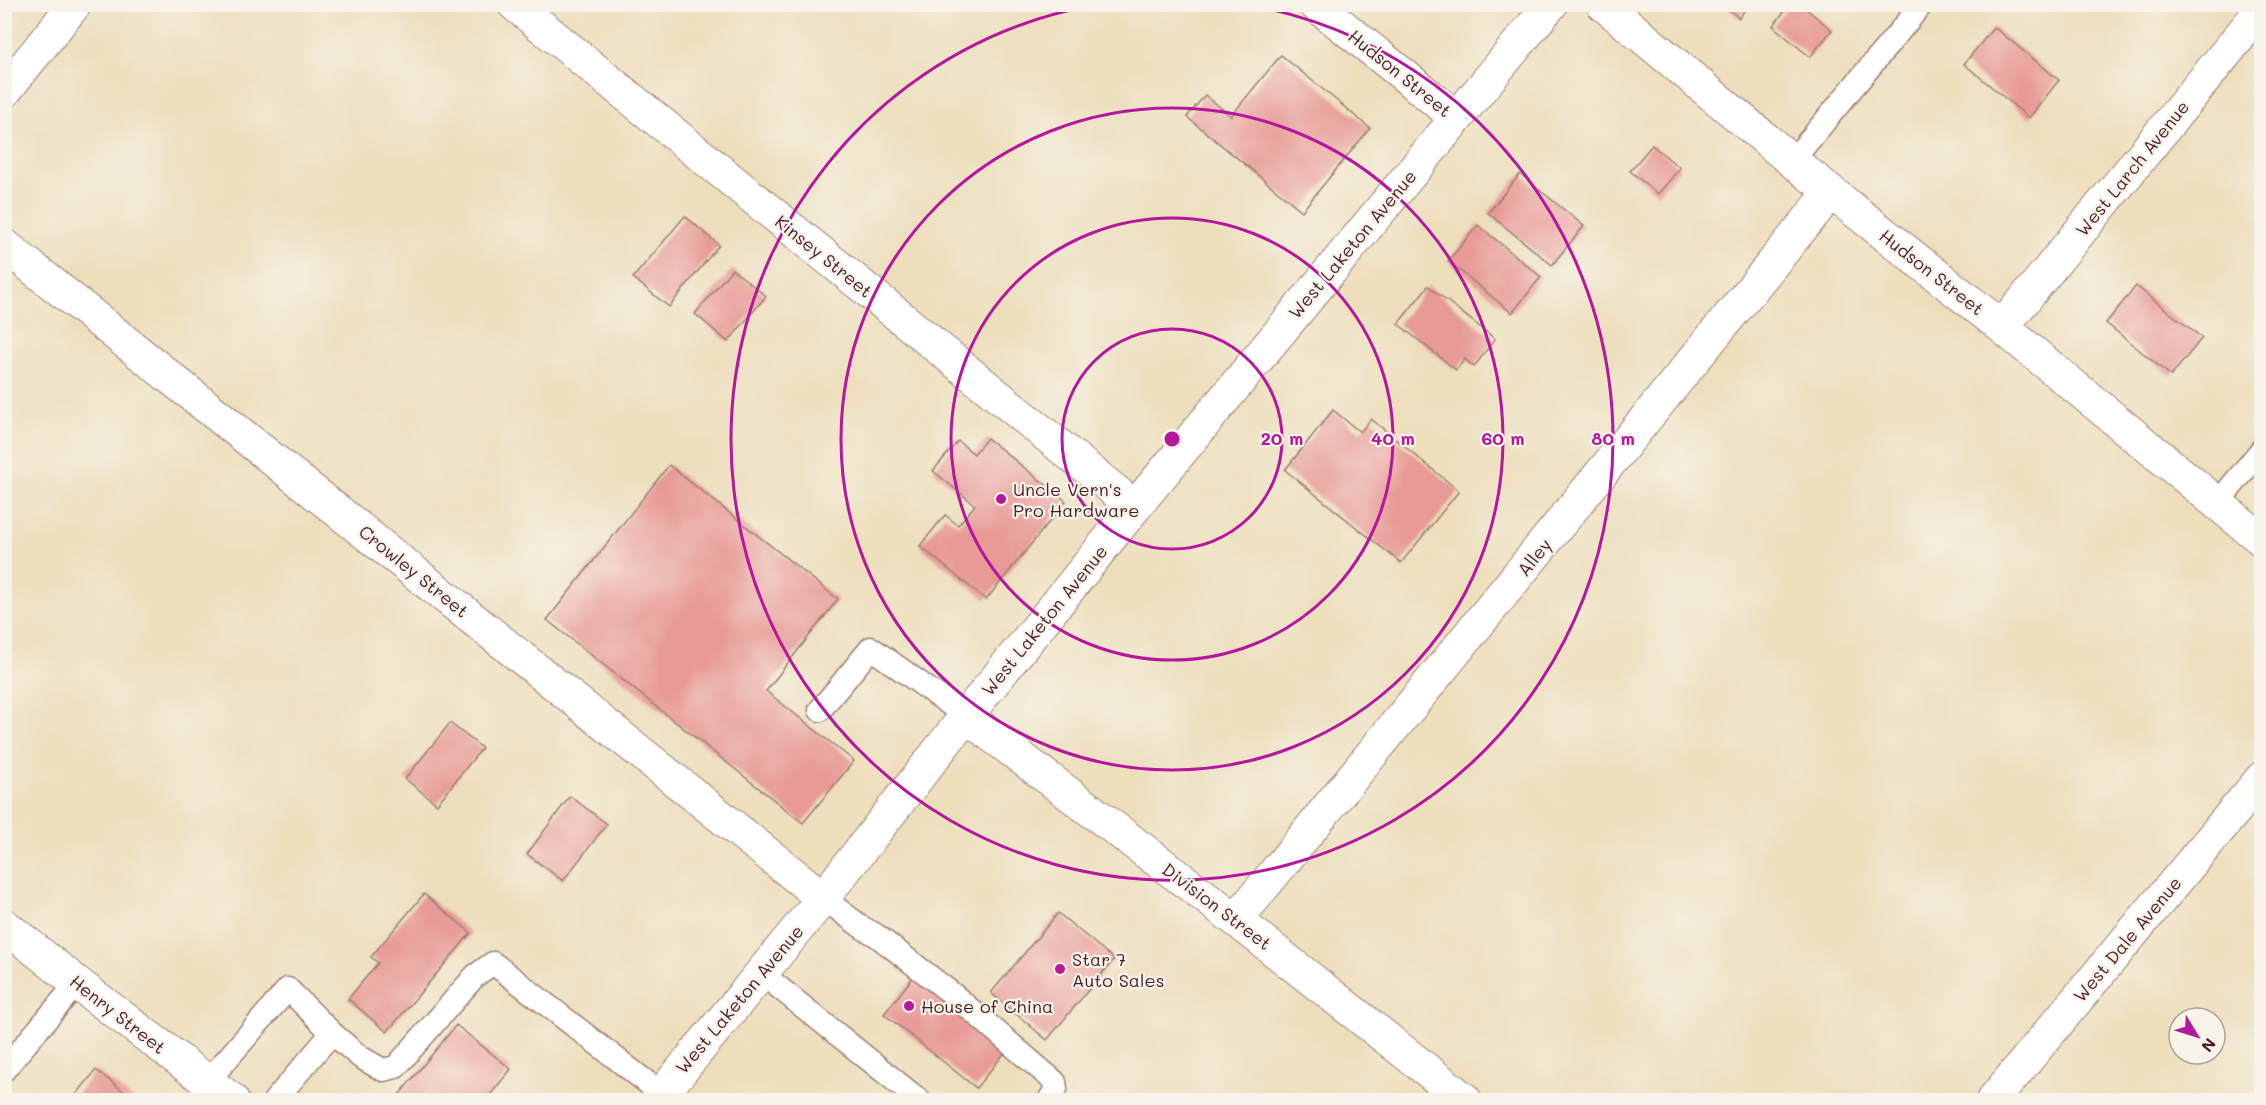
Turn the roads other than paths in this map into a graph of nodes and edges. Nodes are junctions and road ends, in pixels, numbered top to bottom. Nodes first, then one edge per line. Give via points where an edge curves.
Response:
1 (75, 4) edge
2 (514, 4) edge
3 (1315, 4) edge
4 (1551, 4) edge
5 (1603, 4) edge
6 (1922, 4) edge
7 (2262, 9) edge
8 (4, 92) edge
9 (1457, 118) junction
10 (1792, 161) junction
11 (1832, 192) junction
12 (4, 245) edge
13 (2002, 327) junction
14 (2262, 449) edge
15 (2217, 504) junction
16 (1135, 507) junction
17 (2262, 540) edge
18 (820, 710) dead end
19 (966, 716) junction
20 (2262, 778) edge
21 (823, 898) junction
22 (1236, 921) junction
23 (4, 925) edge
24 (761, 973) junction
25 (77, 983) junction
26 (332, 1033) junction
27 (4, 1070) edge
28 (220, 1091) edge
29 (659, 1097) edge
30 (275, 1101) edge
31 (919, 1101) edge
32 (1049, 1101) edge
33 (1465, 1101) edge
34 (1994, 1101) edge

1 - 8 street
2 - 16 street, Kinsey Street
3 - 9 street, Hudson Street
4 - 9 street, West Laketon Avenue
5 - 10 street, Hudson Street
6 - 10 lane
7 - 13 street, West Larch Avenue
9 - 16 street, West Laketon Avenue
10 - 11 street, Hudson Street
11 - 13 street, Hudson Street
11 - 22 street, Alley
12 - 21 street, Crowley Street
13 - 15 street, Hudson Street
14 - 15 lane
15 - 17 street, Hudson Street
16 - 19 street, West Laketon Avenue
18 - 19 lane via 871,648
19 - 21 street, West Laketon Avenue
19 - 22 street, Division Street
20 - 34 street, West Dale Avenue
21 - 24 street, West Laketon Avenue
21 - 32 lane via 955,996 1055,1082 1056,1089
22 - 33 street, Division Street
23 - 25 street, Henry Street
24 - 29 street, West Laketon Avenue
24 - 31 lane
25 - 27 lane
25 - 28 street, Henry Street
26 - 28 lane via 288,989
26 - 29 lane via 383,1070 396,1067 475,975 493,963
26 - 30 lane

